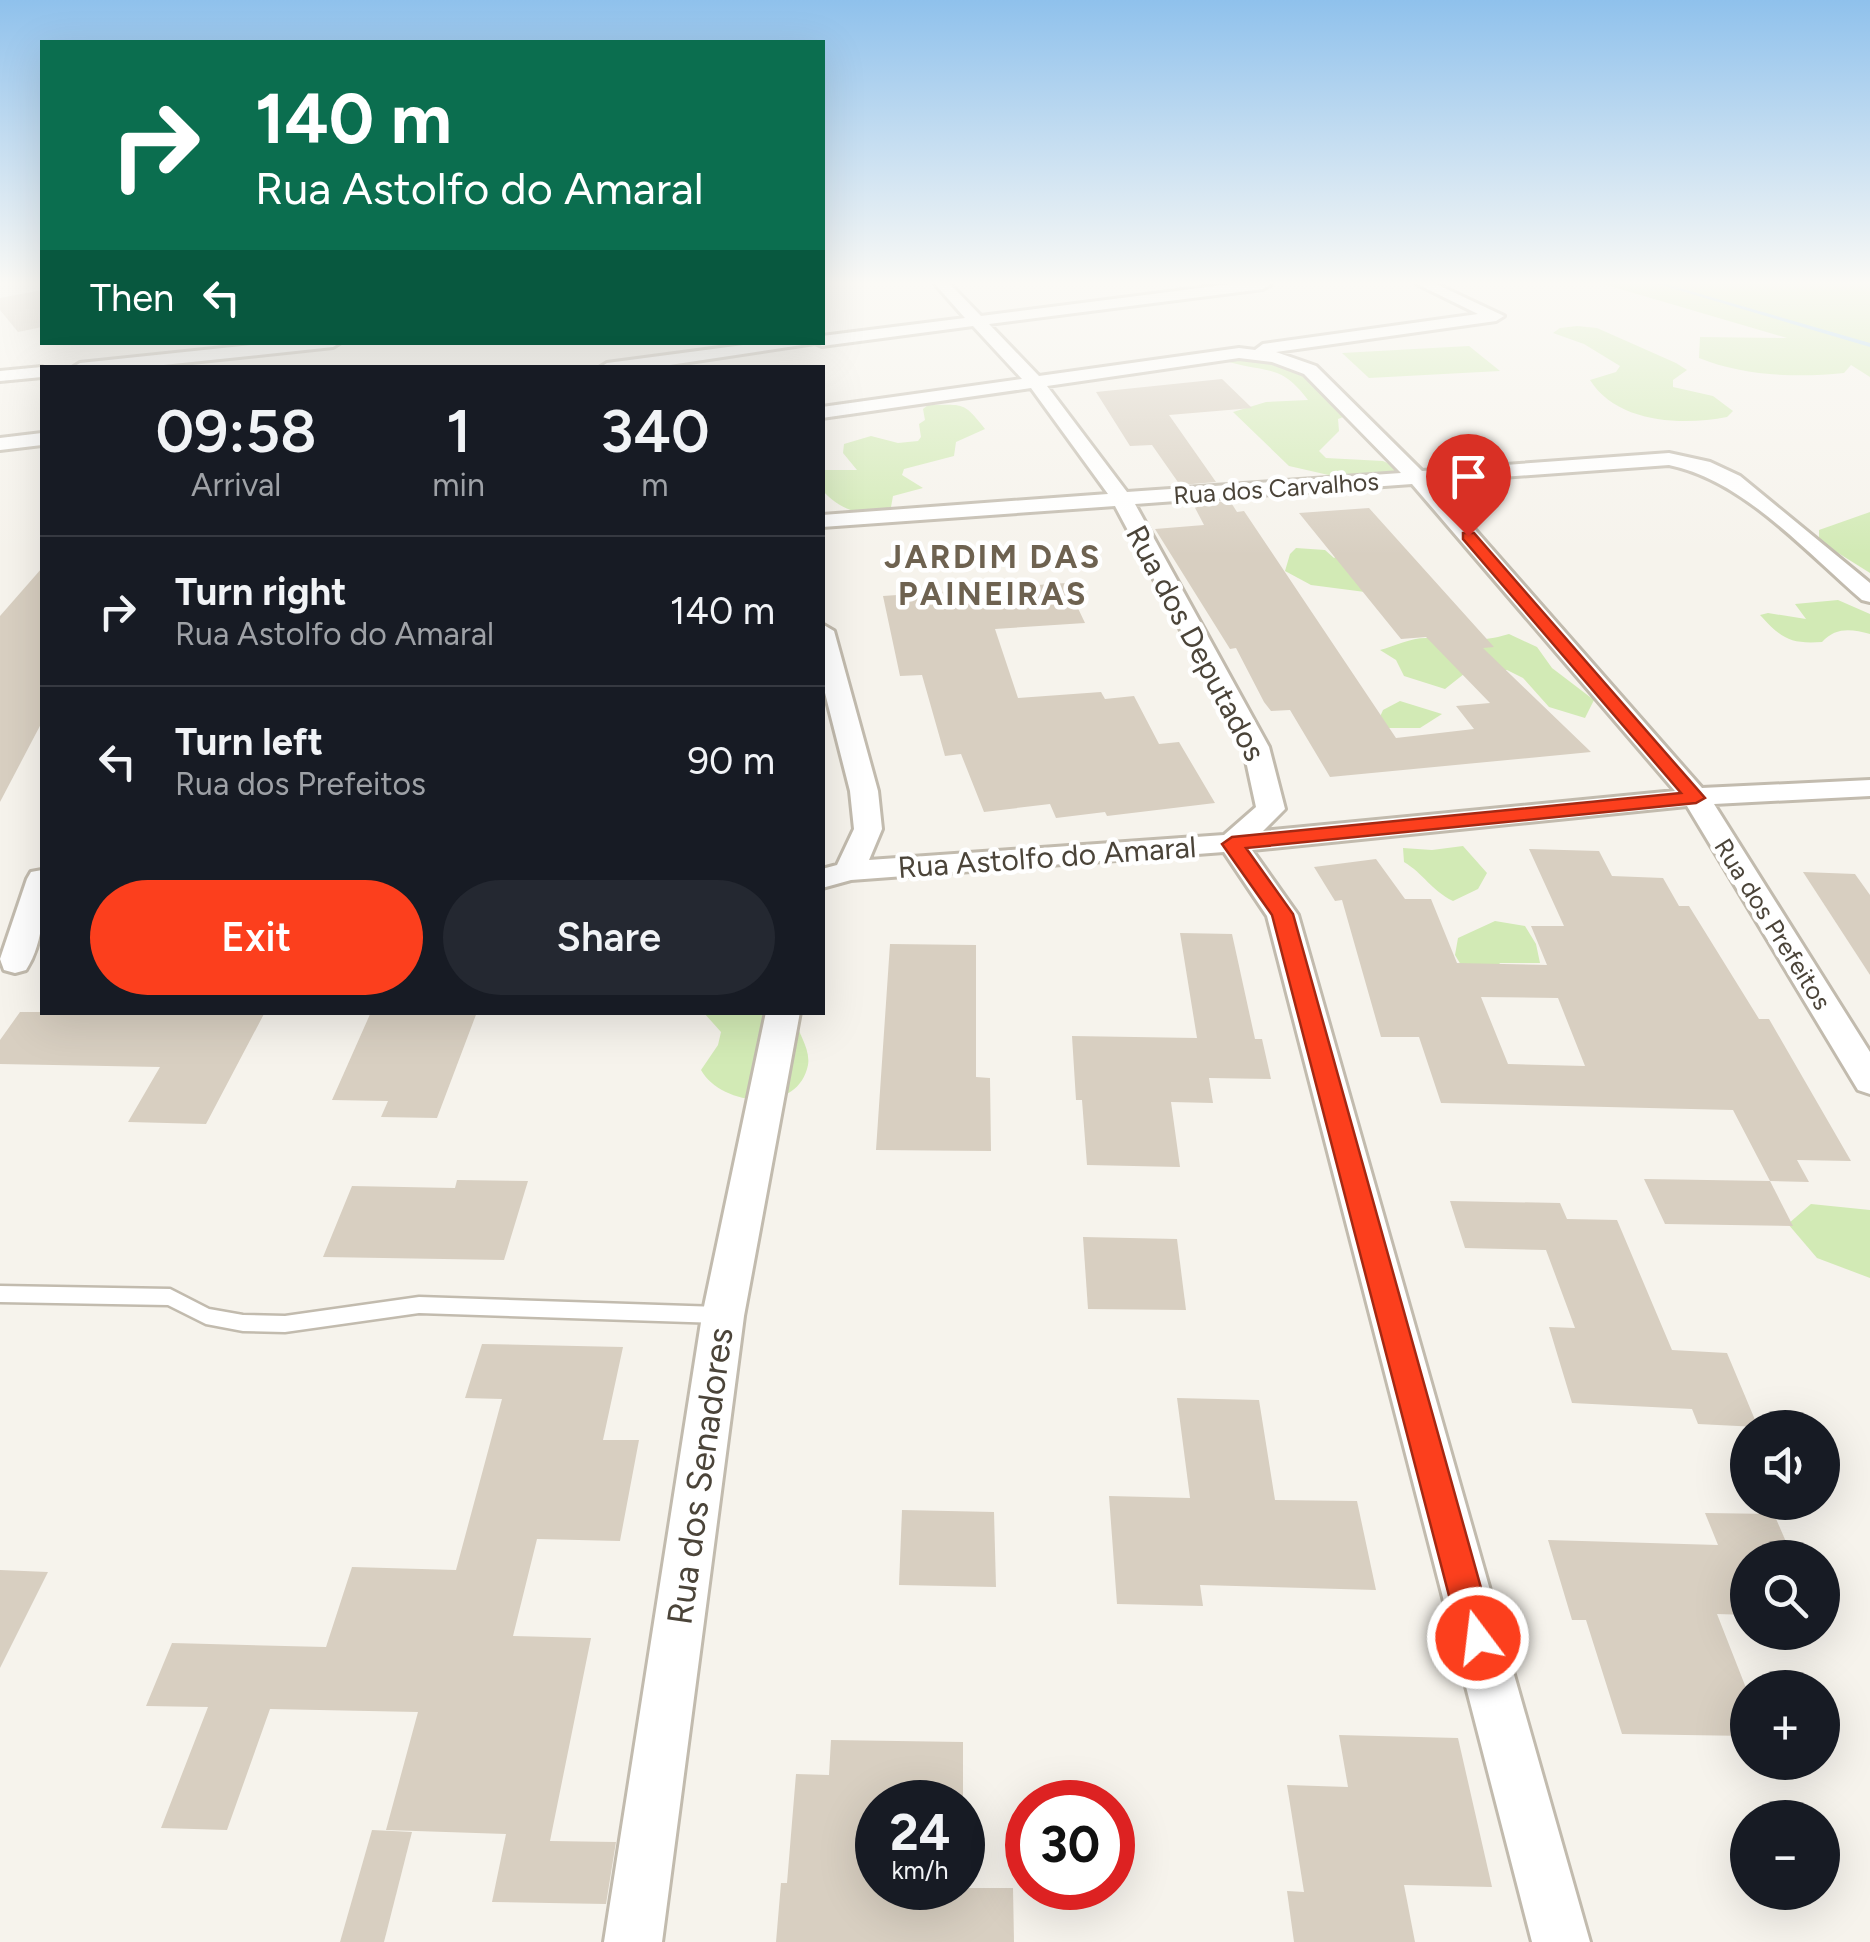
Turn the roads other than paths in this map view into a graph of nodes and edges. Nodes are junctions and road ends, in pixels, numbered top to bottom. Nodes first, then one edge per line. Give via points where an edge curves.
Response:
1 (1028, 375) edge
2 (1087, 375) edge
3 (1315, 375) edge
4 (1035, 382) junction
5 (825, 413) edge
6 (40, 438) edge
7 (0, 444) edge
8 (1418, 478) junction
9 (1121, 498) junction
10 (825, 521) edge
11 (1870, 595) edge
12 (825, 642) edge
13 (1870, 788) edge
14 (1696, 798) junction
15 (1232, 844) junction
16 (836, 875) edge
17 (40, 886) edge
18 (19, 962) edge
19 (782, 1015) edge
20 (1870, 1081) edge
21 (0, 1294) edge
22 (722, 1316) junction
23 (633, 1942) edge
24 (1560, 1942) edge

1 - 4 street, Rua dos Deputados
2 - 4 street
3 - 8 street, Rua dos Prefeitos
4 - 5 street
4 - 9 street, Rua dos Deputados
6 - 7 street
8 - 9 street, Rua dos Carvalhos
8 - 11 street, Rua dos Carvalhos via 1669,459 1703,466 1733,480
8 - 14 street, Rua dos Prefeitos
9 - 10 street, Rua dos Carvalhos
9 - 15 street, Rua dos Deputados via 1256,747 1271,809
12 - 16 street via 868,829
13 - 14 street, Rua Astolfo do Amaral
14 - 15 street, Rua Astolfo do Amaral
14 - 20 street, Rua dos Prefeitos
15 - 16 street, Rua Astolfo do Amaral
15 - 24 street via 1282,914
17 - 18 street
19 - 22 street, Rua dos Senadores
21 - 22 lane via 170,1297 206,1316 243,1323 285,1324 419,1306
22 - 23 street, Rua dos Senadores

